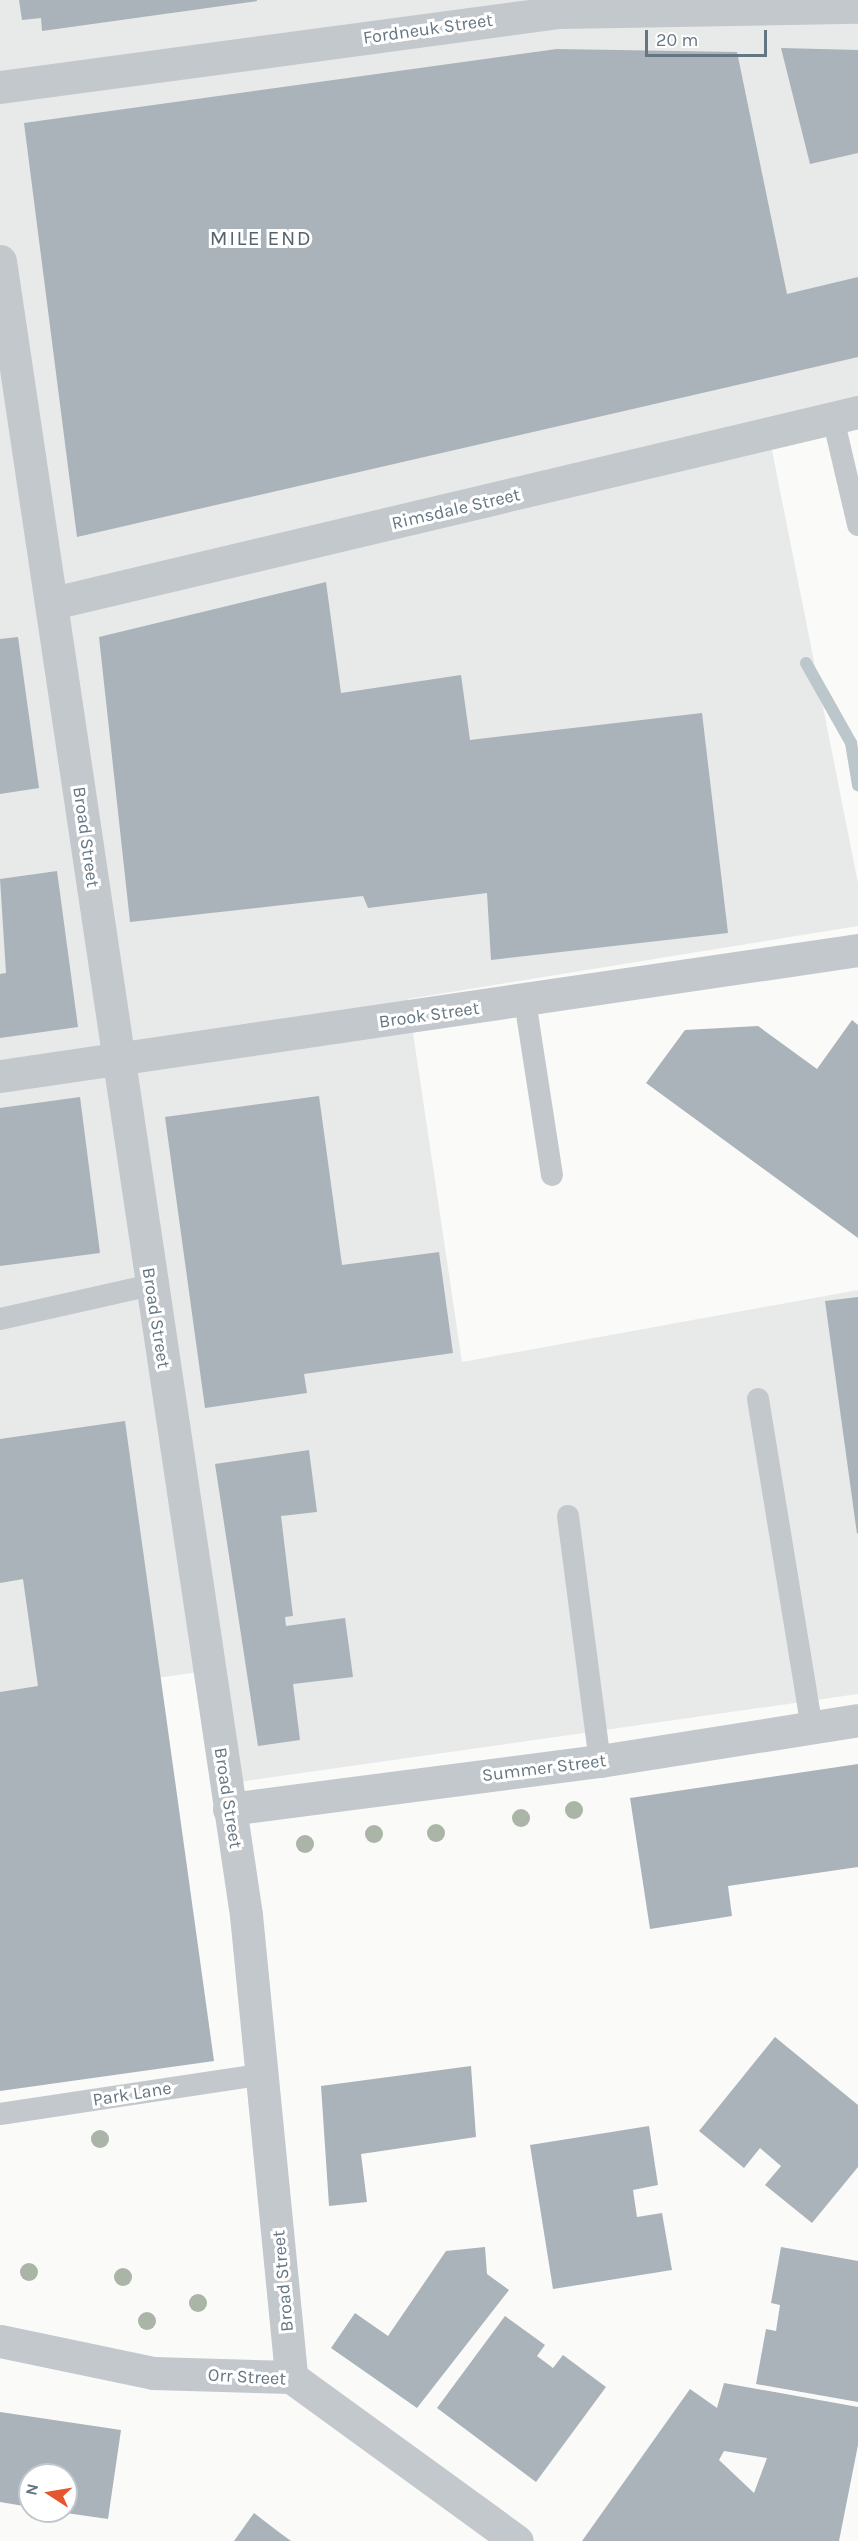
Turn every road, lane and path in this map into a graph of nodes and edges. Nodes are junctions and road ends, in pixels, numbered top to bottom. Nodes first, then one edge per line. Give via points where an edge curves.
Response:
1 (858, 7) edge
2 (0, 87) edge
3 (0, 261) edge
4 (846, 415) edge
5 (857, 519) edge
6 (53, 603) junction
7 (858, 950) edge
8 (525, 1001) junction
9 (117, 1059) junction
10 (0, 1076) edge
11 (552, 1175) dead end
12 (151, 1285) junction
13 (0, 1319) edge
14 (758, 1398) dead end
15 (568, 1516) dead end
16 (858, 1720) edge
17 (812, 1730) junction
18 (600, 1761) junction
19 (230, 1809) junction
20 (264, 2074) junction
21 (0, 2114) edge
22 (0, 2341) edge
23 (291, 2377) junction
24 (517, 2541) edge

1 - 2 street, Fordneuk Street via 559,12
3 - 6 street, Broad Street
4 - 5 lane
4 - 6 street, Rimsdale Street
6 - 9 street, Broad Street
7 - 8 street, Brook Street
8 - 9 street, Brook Street
8 - 11 lane
9 - 10 street, Brook Street
9 - 12 street, Broad Street
12 - 13 lane
12 - 19 street, Broad Street
14 - 17 lane
15 - 18 lane
16 - 17 street, Summer Street
17 - 18 street, Summer Street
18 - 19 street, Summer Street
19 - 20 street, Broad Street
20 - 21 lane, Park Lane
20 - 23 street, Broad Street
22 - 23 street, Orr Street via 153,2373
23 - 24 street, Orr Street

